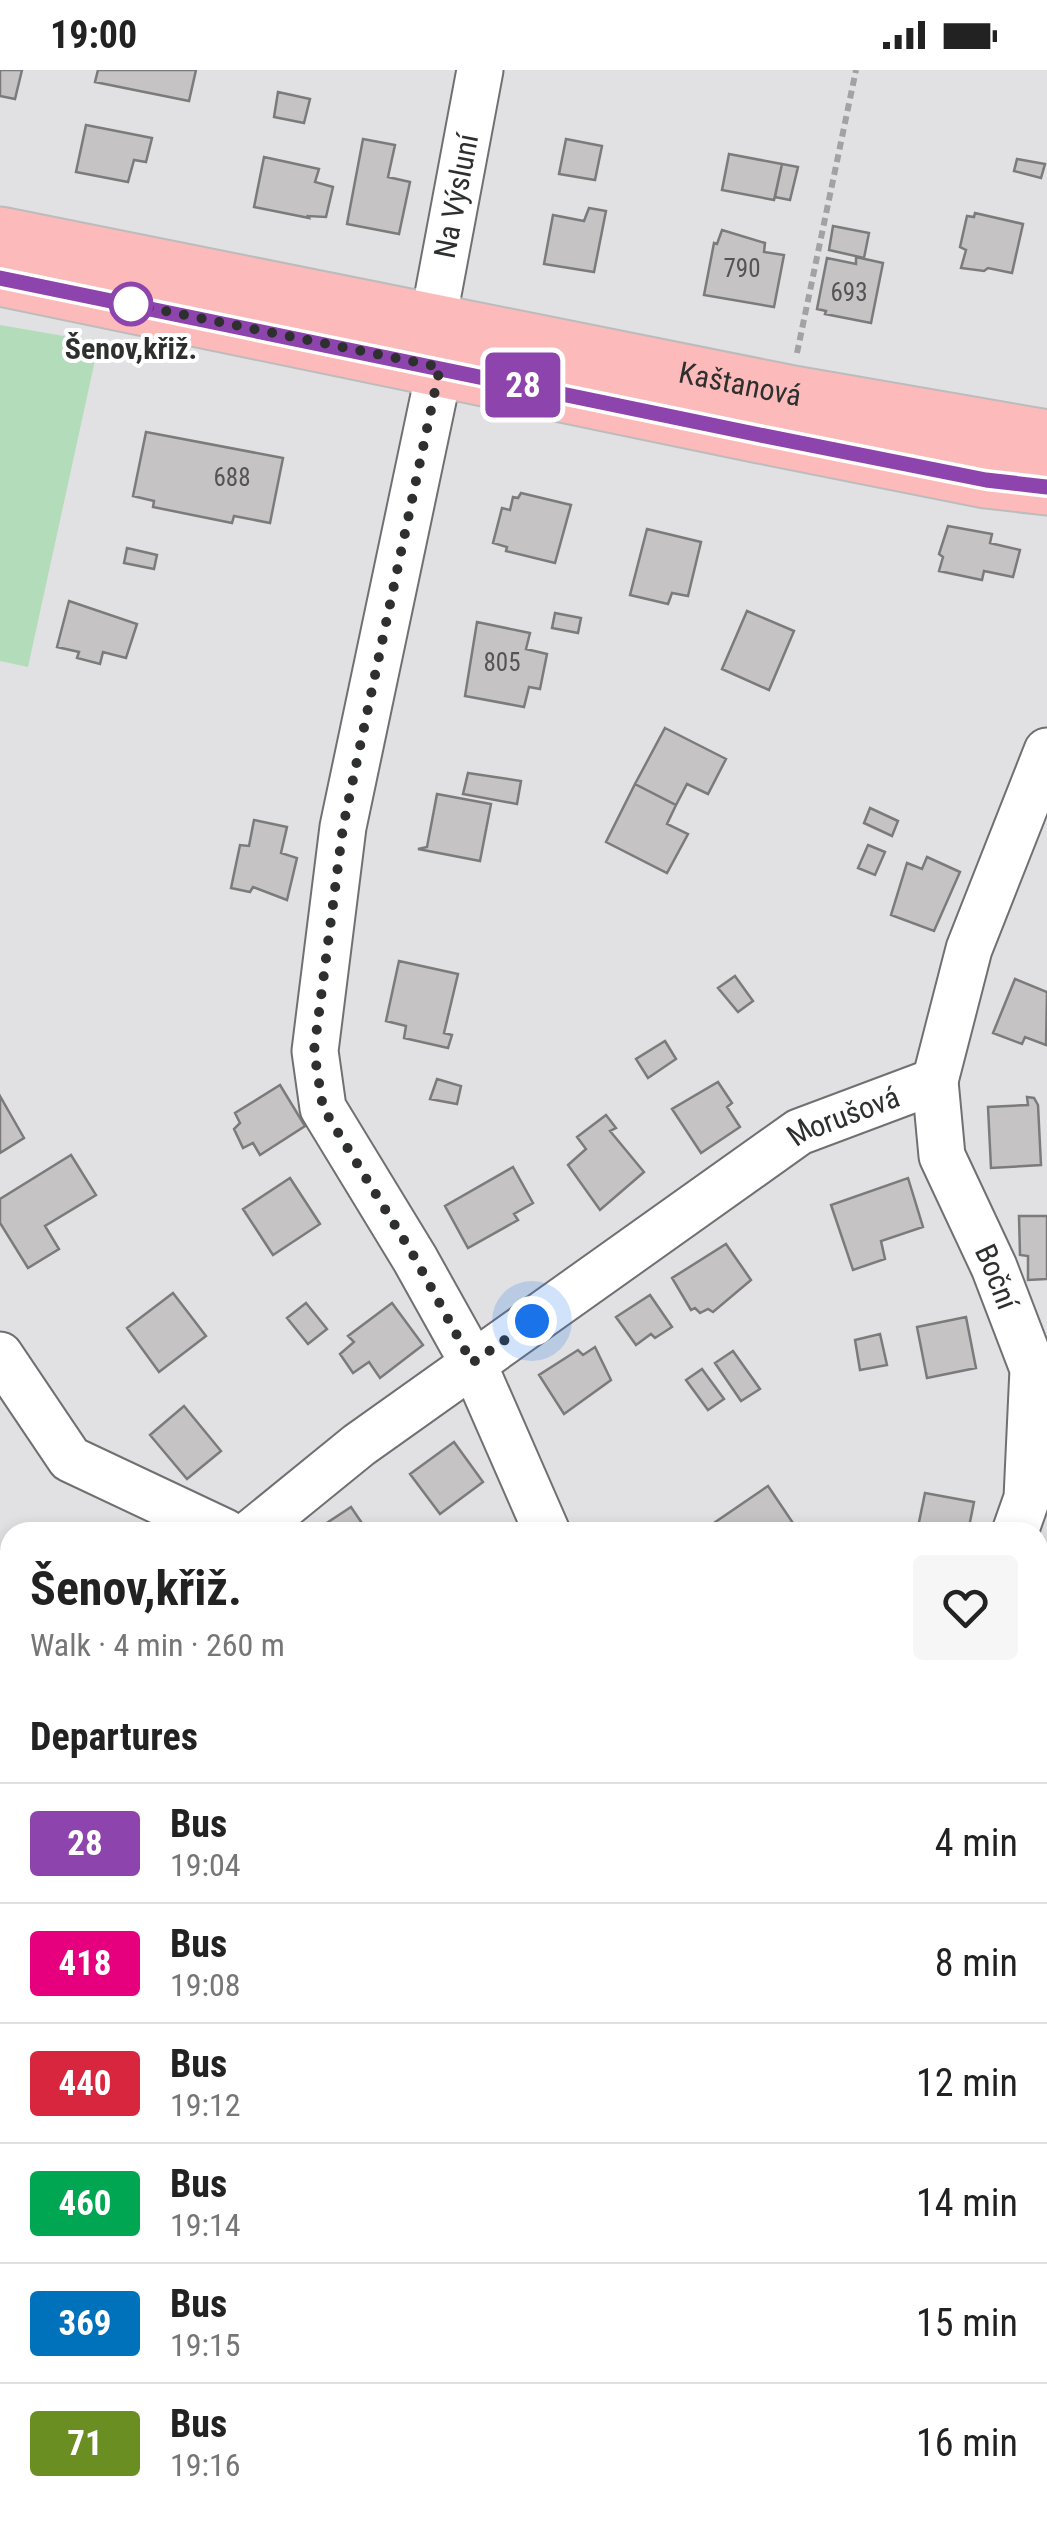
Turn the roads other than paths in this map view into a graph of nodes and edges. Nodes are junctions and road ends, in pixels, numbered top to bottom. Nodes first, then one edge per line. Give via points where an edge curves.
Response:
1 (480, 70) edge
2 (0, 236) edge
3 (0, 278) edge
4 (436, 344) junction
5 (1047, 438) edge
6 (1047, 487) edge
7 (1047, 751) edge
8 (935, 1082) junction
9 (0, 1355) edge
10 (472, 1363) junction
11 (204, 1522) edge
12 (264, 1522) edge
13 (543, 1522) edge
14 (1019, 1522) edge

1 - 4 street, Na Výsluní
2 - 4 main road, Kaštanová
3 - 4 main road, Kaštanová
4 - 5 main road, Kaštanová via 788,393
4 - 6 main road, Kaštanová via 986,480
4 - 10 street, Na Výsluní via 343,827 314,1051 323,1108
7 - 8 street, Morušová via 968,949
8 - 10 street, Morušová via 799,1132
8 - 14 street, Boční via 942,1156 1033,1369 1028,1498
9 - 11 street via 70,1459
10 - 12 street, Morušová
10 - 13 street, Na Výsluní

